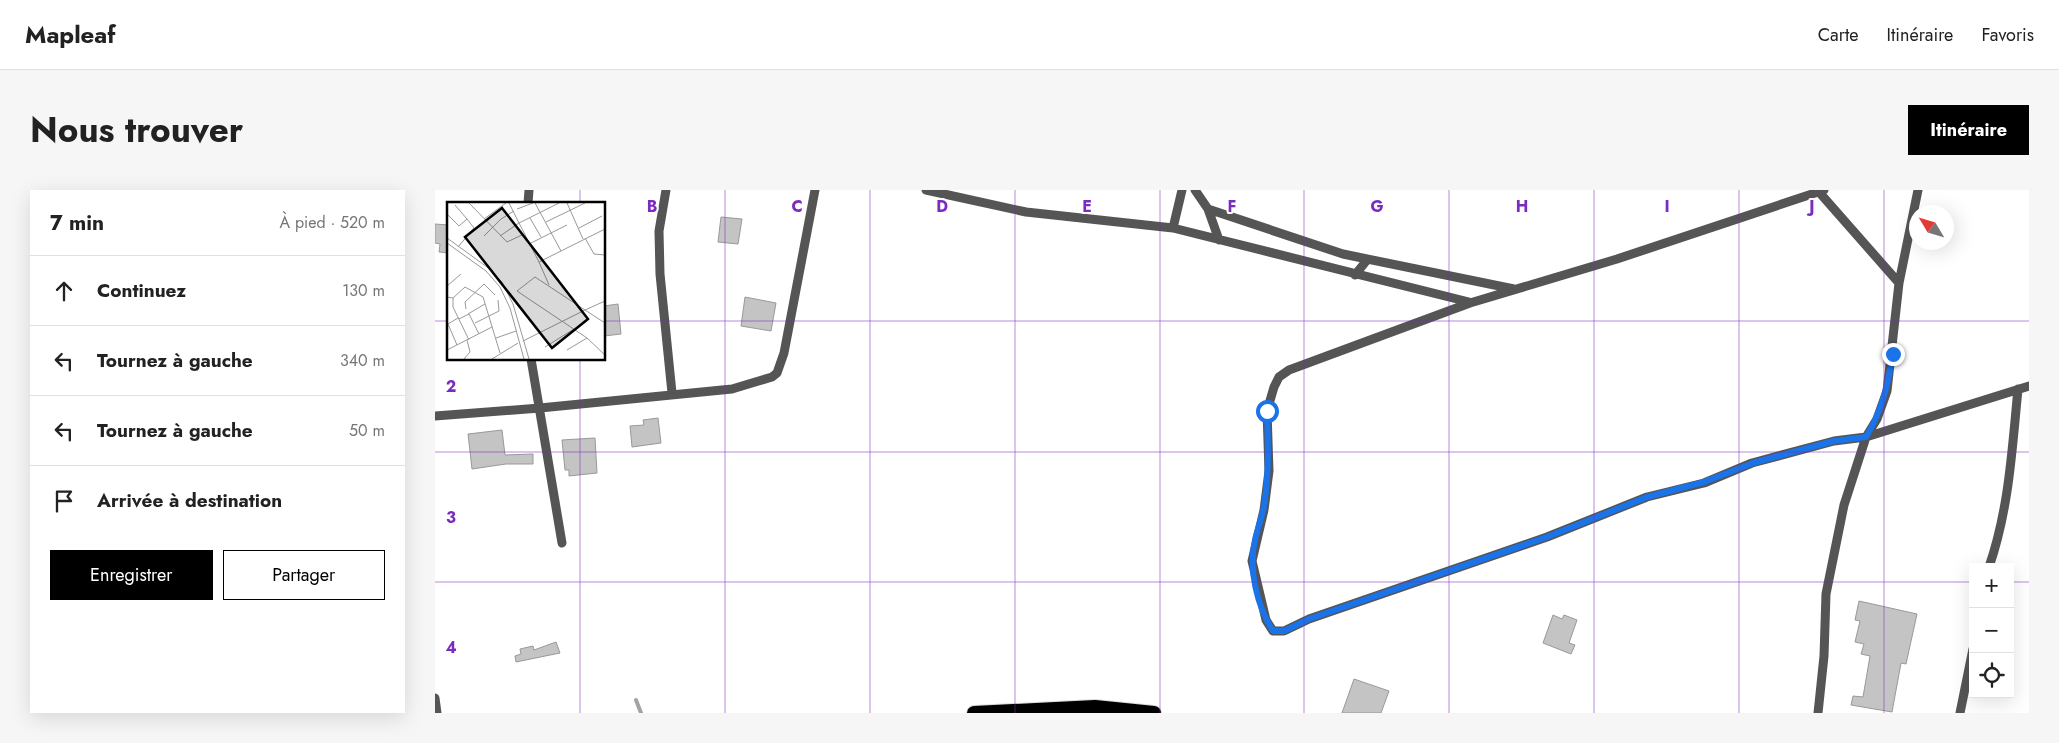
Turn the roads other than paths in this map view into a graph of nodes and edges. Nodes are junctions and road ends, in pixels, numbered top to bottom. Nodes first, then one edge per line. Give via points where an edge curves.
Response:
1 (665, 190) edge
2 (815, 190) edge
3 (926, 190) edge
4 (1182, 190) edge
5 (1195, 190) edge
6 (1918, 190) edge
7 (1821, 191) edge
8 (947, 193) edge
9 (1208, 209) junction
10 (1173, 228) junction
11 (1219, 240) junction
12 (1367, 260) junction
13 (1355, 275) junction
14 (1899, 283) junction
15 (1516, 289) junction
16 (1470, 303) junction
17 (531, 360) edge
18 (2029, 386) edge
19 (2018, 389) junction
20 (672, 393) junction
21 (540, 408) junction
22 (435, 416) edge
23 (1866, 437) junction
24 (562, 543) dead end
25 (1990, 563) edge
26 (1972, 653) edge
27 (435, 698) edge
28 (437, 713) edge
29 (974, 713) edge
30 (1154, 713) edge
31 (1818, 713) edge
32 (1960, 713) edge

1 - 20 street via 659,232 660,274
2 - 20 street via 784,353 777,372 772,377 732,389
3 - 8 street
4 - 10 street
5 - 9 street
6 - 14 street
7 - 14 street
7 - 15 street
8 - 10 street via 1026,212
9 - 11 street
9 - 12 street via 1265,230
10 - 11 street
11 - 13 street
12 - 13 street
12 - 15 street
13 - 16 street
14 - 23 street via 1887,390 1877,419
15 - 16 street
16 - 23 street via 1289,370 1279,377 1267,411 1269,471 1252,561 1266,620 1273,631 1284,631 1309,619 1547,537 1647,497 1704,482 1753,463 1834,441
17 - 21 street
18 - 19 street
19 - 23 street
19 - 25 street via 2007,497
20 - 21 street
21 - 22 street
21 - 24 street
23 - 31 street via 1844,504 1826,594
26 - 32 street
27 - 28 street
29 - 30 highway via 1095,707

